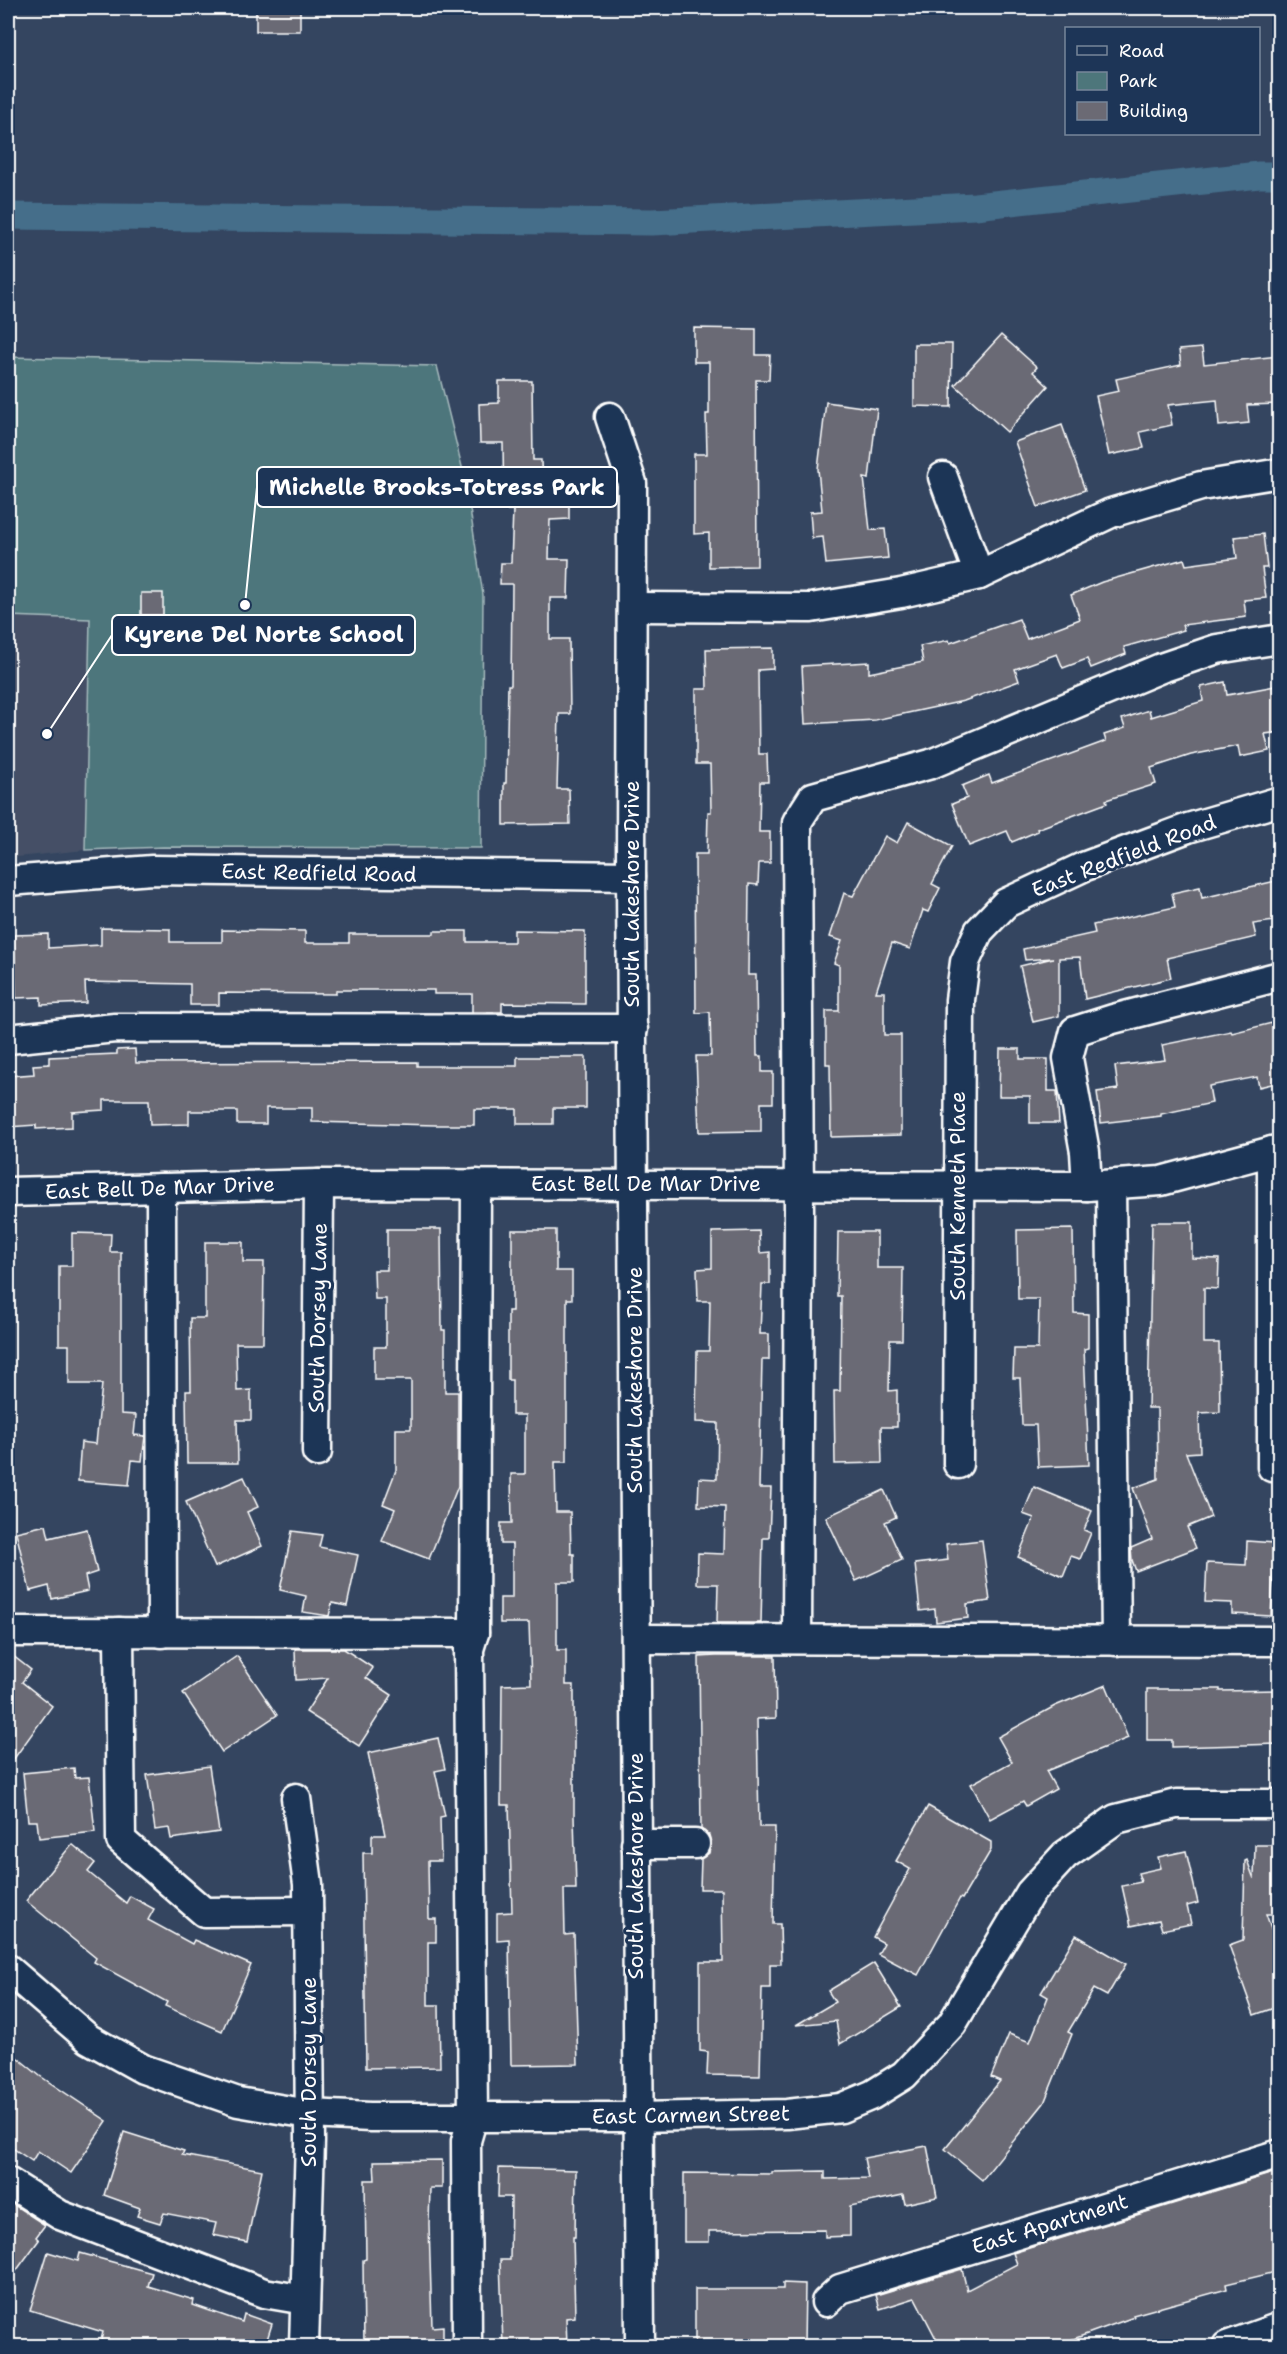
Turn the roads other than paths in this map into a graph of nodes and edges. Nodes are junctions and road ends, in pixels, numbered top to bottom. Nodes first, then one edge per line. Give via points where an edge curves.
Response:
1 (610, 417) dead end
2 (1280, 473) edge
3 (943, 477) dead end
4 (979, 575) junction
5 (632, 607) junction
6 (1280, 639) edge
7 (1280, 801) edge
8 (631, 876) junction
9 (8, 881) edge
10 (979, 931) joint
11 (1280, 976) edge
12 (633, 1029) junction
13 (8, 1039) edge
14 (1276, 1150) edge
15 (320, 1184) junction
16 (476, 1184) junction
17 (634, 1184) junction
18 (799, 1185) junction
19 (1099, 1185) junction
20 (958, 1187) junction
21 (161, 1188) junction
22 (8, 1192) edge
23 (317, 1452) dead end
24 (958, 1464) dead end
25 (1272, 1467) dead end
26 (8, 1632) edge
27 (119, 1632) junction
28 (162, 1633) junction
29 (474, 1633) junction
30 (636, 1639) junction
31 (797, 1639) junction
32 (1116, 1641) junction
33 (1280, 1641) edge
34 (296, 1798) dead end
35 (1280, 1804) edge
36 (636, 1844) junction
37 (695, 1844) dead end
38 (308, 1911) junction
39 (8, 1969) edge
40 (310, 2114) junction
41 (473, 2117) junction
42 (637, 2117) junction
43 (1280, 2154) edge
44 (8, 2182) edge
45 (306, 2300) junction
46 (826, 2302) dead end
47 (1280, 2327) edge
48 (304, 2346) edge
49 (467, 2346) edge
50 (640, 2346) edge
51 (1227, 2346) edge

1 - 5 street, South Lakeshore Drive via 632,483
2 - 4 street via 1201,486 1110,513
3 - 4 street
4 - 5 street via 811,608
5 - 8 street, South Lakeshore Drive
6 - 18 street via 1206,653 1161,668 931,764 813,797 797,822
7 - 10 street, East Redfield Road via 1188,828 1083,867 1006,903
8 - 9 street, East Redfield Road via 152,870
8 - 12 street, South Lakeshore Drive
10 - 20 street, South Kenneth Place via 965,962 960,1000
11 - 19 street via 1075,1031 1068,1058 1085,1152
12 - 13 street via 115,1028
12 - 17 street, South Lakeshore Drive
14 - 19 street, East Bell De Mar Drive via 1161,1181
14 - 25 street
15 - 16 street, East Bell De Mar Drive
15 - 21 street, East Bell De Mar Drive
15 - 23 street, South Dorsey Lane
16 - 17 street, East Bell De Mar Drive
16 - 29 street
17 - 18 street, East Bell De Mar Drive
17 - 30 street, South Lakeshore Drive
18 - 20 street, East Bell De Mar Drive
18 - 31 street
19 - 20 street, East Bell De Mar Drive
19 - 32 street
20 - 24 street, South Kenneth Place
21 - 22 street, East Bell De Mar Drive
21 - 28 street
26 - 27 street
27 - 28 street
27 - 38 street via 121,1840 204,1912
28 - 29 street
29 - 41 street via 469,1649
30 - 31 street
30 - 36 street, South Lakeshore Drive
31 - 32 street
32 - 33 street
34 - 38 street, South Dorsey Lane
35 - 42 street, East Carmen Street via 1176,1804 1116,1819 1065,1855 1029,1893 952,2025 904,2075 872,2095 841,2108 787,2114
36 - 37 street
36 - 42 street, South Lakeshore Drive
38 - 40 street, South Dorsey Lane
39 - 40 street, East Carmen Street via 89,2039 143,2068 238,2102
40 - 41 street, East Carmen Street
40 - 45 street, South Dorsey Lane
41 - 42 street, East Carmen Street
41 - 49 street via 466,2141
42 - 50 street, South Lakeshore Drive
43 - 46 street, East Apartment via 840,2289
44 - 45 street via 60,2215 264,2293
45 - 48 street, South Dorsey Lane
47 - 51 street

